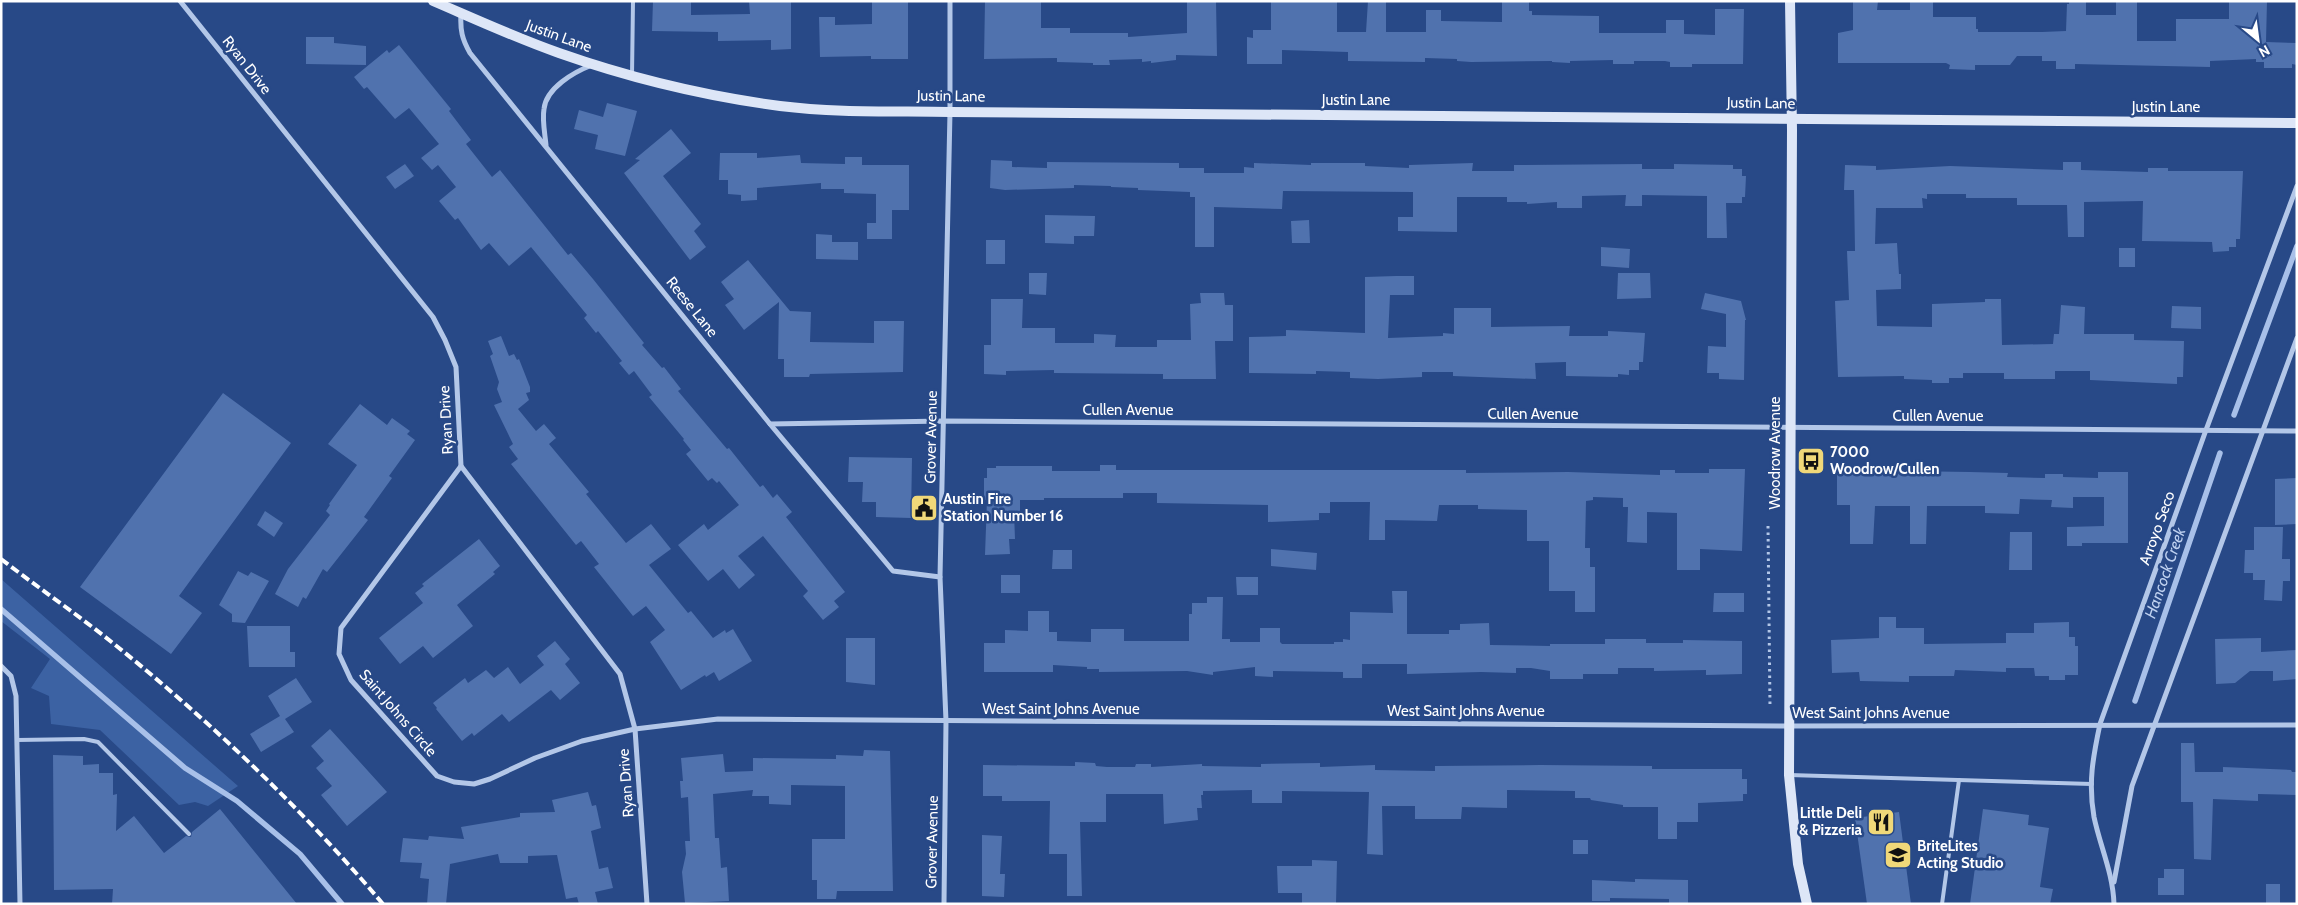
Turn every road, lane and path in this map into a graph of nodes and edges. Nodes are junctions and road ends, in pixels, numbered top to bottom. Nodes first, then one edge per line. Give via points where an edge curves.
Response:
1 (180, 1) edge
2 (433, 1) edge
3 (633, 1) edge
4 (950, 1) edge
5 (1790, 1) edge
6 (461, 13) junction
7 (593, 64) junction
8 (632, 75) junction
9 (950, 112) junction
10 (1792, 119) junction
11 (2297, 123) edge
12 (546, 146) junction
13 (2297, 186) edge
14 (2297, 338) edge
15 (944, 421) junction
16 (770, 424) junction
17 (1789, 428) junction
18 (2206, 430) junction
19 (2263, 431) junction
20 (2297, 431) edge
21 (461, 466) junction
22 (1768, 526) dead end
23 (940, 577) junction
24 (1, 666) edge
25 (1770, 706) dead end
26 (946, 721) junction
27 (2100, 724) junction
28 (2154, 724) junction
29 (2297, 725) edge
30 (1788, 726) junction
31 (635, 729) junction
32 (17, 740) junction
33 (1789, 774) junction
34 (1959, 780) junction
35 (2092, 784) junction
36 (189, 834) dead end
37 (2113, 885) junction
38 (20, 904) edge
39 (647, 904) edge
40 (944, 904) edge
41 (1807, 904) edge
42 (1942, 904) edge
43 (2114, 904) edge

1 - 21 street, Ryan Drive via 433,317 456,367
2 - 6 street, Justin Lane
3 - 8 lane
4 - 9 street, Grover Avenue
5 - 10 street, Woodrow Avenue
6 - 7 street, Justin Lane via 518,38
6 - 12 street, Reese Lane via 462,39 470,53
7 - 8 street, Justin Lane
7 - 12 street via 569,76 552,92 544,108
8 - 9 street, Justin Lane via 781,106
9 - 10 street, Justin Lane
9 - 15 street, Grover Avenue
10 - 11 street, Justin Lane
10 - 17 street, Woodrow Avenue
12 - 16 street, Reese Lane
13 - 18 street, Arroyo Seco
14 - 19 street, Arroyo Seco
15 - 16 street, Cullen Avenue
15 - 17 street, Cullen Avenue
15 - 23 street, Grover Avenue
16 - 23 street, Reese Lane via 893,570
17 - 18 street, Cullen Avenue
17 - 30 street, Woodrow Avenue
18 - 19 street, Cullen Avenue
18 - 27 street, Arroyo Seco
19 - 20 street, Cullen Avenue
19 - 28 street, Arroyo Seco
21 - 31 street, Ryan Drive via 620,674
21 - 31 street, Saint Johns Circle via 341,628 339,654 351,680 437,776 454,782 474,784 582,741
22 - 25 path
23 - 26 street, Grover Avenue
24 - 32 street via 11,676 15,688
26 - 30 street, West Saint Johns Avenue
26 - 31 street, West Saint Johns Avenue via 718,719
26 - 40 street, Grover Avenue
27 - 28 street, West Saint Johns Avenue
27 - 30 street, West Saint Johns Avenue
27 - 35 street, Arroyo Seco via 2091,769
28 - 29 street, West Saint Johns Avenue
28 - 37 street, Arroyo Seco via 2132,786
30 - 33 street, Woodrow Avenue
31 - 39 street, Ryan Drive
32 - 36 lane via 84,739 98,742
32 - 38 street
33 - 34 lane
33 - 41 street, Woodrow Avenue via 1796,846
34 - 35 lane
34 - 42 lane
35 - 37 street, Arroyo Seco via 2094,816
37 - 43 street, Arroyo Seco

